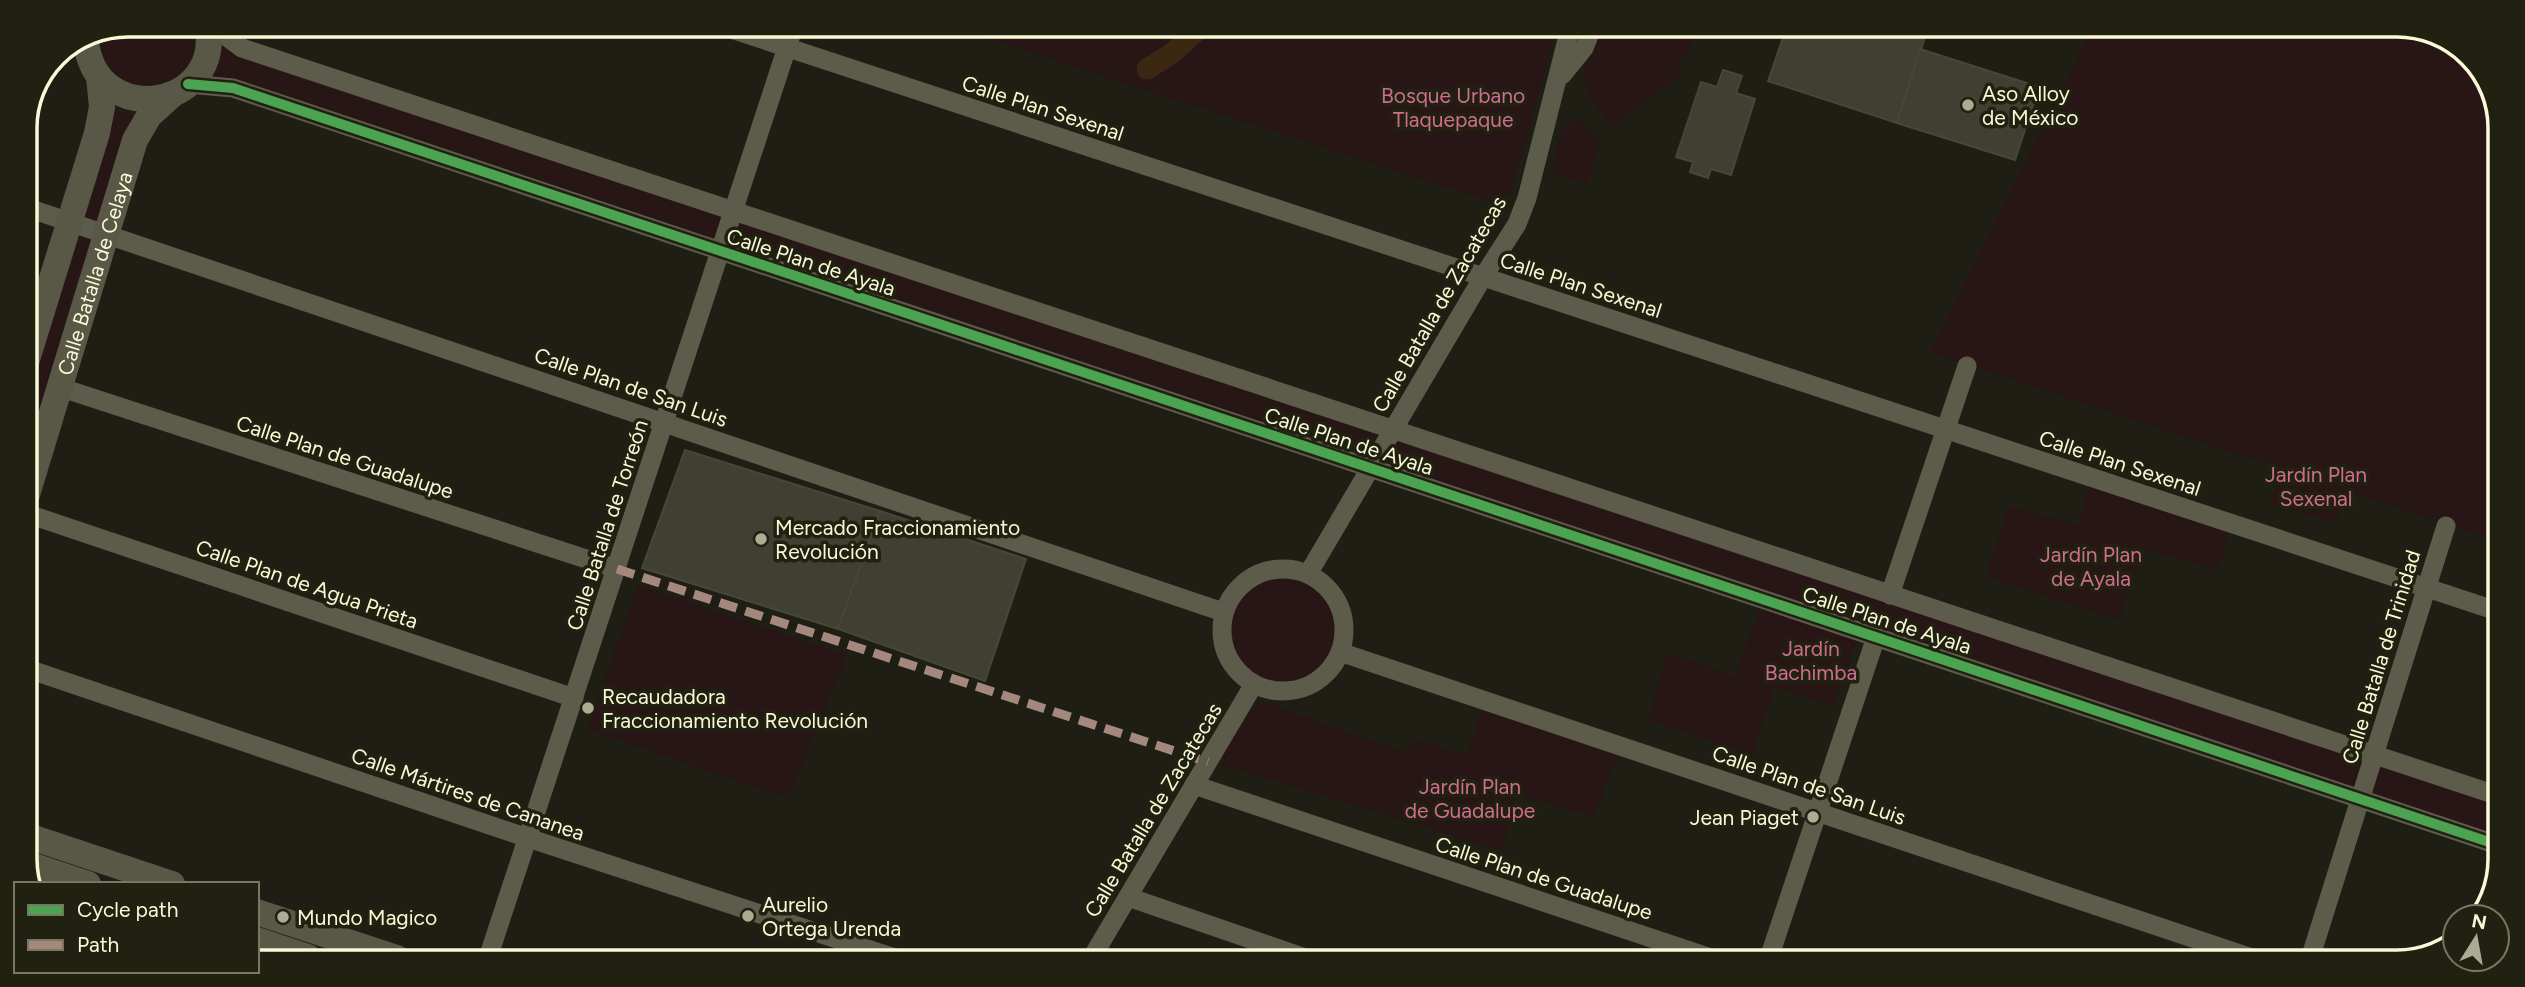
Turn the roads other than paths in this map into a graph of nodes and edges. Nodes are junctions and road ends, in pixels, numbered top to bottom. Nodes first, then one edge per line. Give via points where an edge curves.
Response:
1 (209, 37) edge
2 (226, 37) edge
3 (756, 37) edge
4 (790, 37) edge
5 (1568, 37) edge
6 (1588, 37) edge
7 (787, 47) junction
8 (87, 55) edge
9 (1557, 81) junction
10 (180, 90) junction
11 (37, 211) edge
12 (733, 212) junction
13 (70, 222) junction
14 (106, 234) junction
15 (720, 252) junction
16 (1483, 277) junction
17 (37, 328) edge
18 (1967, 366) dead end
19 (59, 387) junction
20 (665, 422) junction
21 (1945, 429) junction
22 (1392, 430) junction
23 (37, 460) edge
24 (1370, 468) junction
25 (37, 517) edge
26 (2446, 526) dead end
27 (617, 569) junction
28 (1308, 574) junction
29 (2427, 588) junction
30 (1890, 595) junction
31 (2488, 608) edge
32 (1223, 612) junction
33 (1876, 637) junction
34 (1340, 652) junction
35 (37, 672) edge
36 (1254, 684) junction
37 (574, 698) junction
38 (2374, 755) junction
39 (1194, 785) junction
40 (2488, 792) edge
41 (2360, 800) junction
42 (1818, 812) junction
43 (528, 838) junction
44 (37, 839) edge
45 (2488, 842) edge
46 (37, 867) edge
47 (82, 882) edge
48 (166, 882) edge
49 (1128, 897) junction
50 (259, 913) edge
51 (259, 941) edge
52 (287, 950) edge
53 (373, 950) edge
54 (491, 950) edge
55 (870, 950) edge
56 (1096, 950) edge
57 (1282, 950) edge
58 (1687, 950) edge
59 (1772, 950) edge
60 (2228, 950) edge
61 (2313, 950) edge

1 - 10 street, Calle Batalla de Celaya via 202,66
2 - 12 street, Calle Plan de Ayala via 242,48
3 - 7 street, Calle Plan Sexenal
4 - 7 street, Calle Batalla de Torreón
5 - 9 street, Calle Batalla de Zacatecas
6 - 9 street, Calle Batalla de Zacatecas
7 - 12 street, Calle Batalla de Torreón
7 - 16 street, Calle Plan Sexenal
8 - 10 street via 114,90 132,98 151,100
8 - 13 street, Calle Batalla de Celaya via 102,107
9 - 16 street, Calle Batalla de Zacatecas via 1521,214
10 - 14 street, Calle Batalla de Celaya via 149,116 135,139
10 - 15 street, Calle Plan de Ayala via 233,88
11 - 13 street, Calle Plan de San Luis
12 - 15 street, Calle Batalla de Torreón
12 - 22 street, Calle Plan de Ayala
13 - 14 street, Calle Plan de San Luis
13 - 17 street, Calle Batalla de Celaya
14 - 19 street, Calle Batalla de Celaya
14 - 20 street, Calle Plan de San Luis
15 - 20 street, Calle Batalla de Torreón
15 - 24 street, Calle Plan de Ayala
16 - 21 street, Calle Plan Sexenal
16 - 22 street, Calle Batalla de Zacatecas
18 - 21 street
19 - 23 street, Calle Batalla de Celaya
19 - 27 street, Calle Plan de Guadalupe
20 - 27 street, Calle Batalla de Torreón
20 - 32 street, Calle Plan de San Luis
21 - 29 street, Calle Plan Sexenal
21 - 30 street
22 - 24 street, Calle Batalla de Zacatecas
22 - 30 street, Calle Plan de Ayala
24 - 28 street, Calle Batalla de Zacatecas
24 - 33 street, Calle Plan de Ayala
25 - 37 street, Calle Plan de Agua Prieta
26 - 29 street, Calle Batalla de Trinidad
27 - 37 street, Calle Batalla de Torreón
28 - 32 street via 1282,568 1256,574 1236,590
28 - 34 street via 1327,587 1340,607 1344,629
29 - 31 street, Calle Plan Sexenal
29 - 38 street, Calle Batalla de Trinidad
30 - 38 street, Calle Plan de Ayala
32 - 36 street via 1226,654 1237,672
33 - 41 street, Calle Plan de Ayala
33 - 42 street
34 - 36 street via 1320,679 1305,687 1270,690
34 - 42 street, Calle Plan de San Luis
35 - 43 street, Calle Mártires de Cananea
36 - 39 street, Calle Batalla de Zacatecas
37 - 43 street, Calle Batalla de Torreón
38 - 40 street, Calle Plan de Ayala
38 - 41 street, Calle Batalla de Trinidad
39 - 49 street, Calle Batalla de Zacatecas
39 - 58 street, Calle Plan de Guadalupe
41 - 45 street, Calle Plan de Ayala
41 - 61 street, Calle Batalla de Trinidad
42 - 59 street
42 - 60 street, Calle Plan de San Luis
43 - 54 street, Calle Batalla de Torreón
43 - 55 street, Calle Mártires de Cananea
44 - 48 street
46 - 47 street
49 - 56 street, Calle Batalla de Zacatecas
49 - 57 street
50 - 53 street
51 - 52 street

